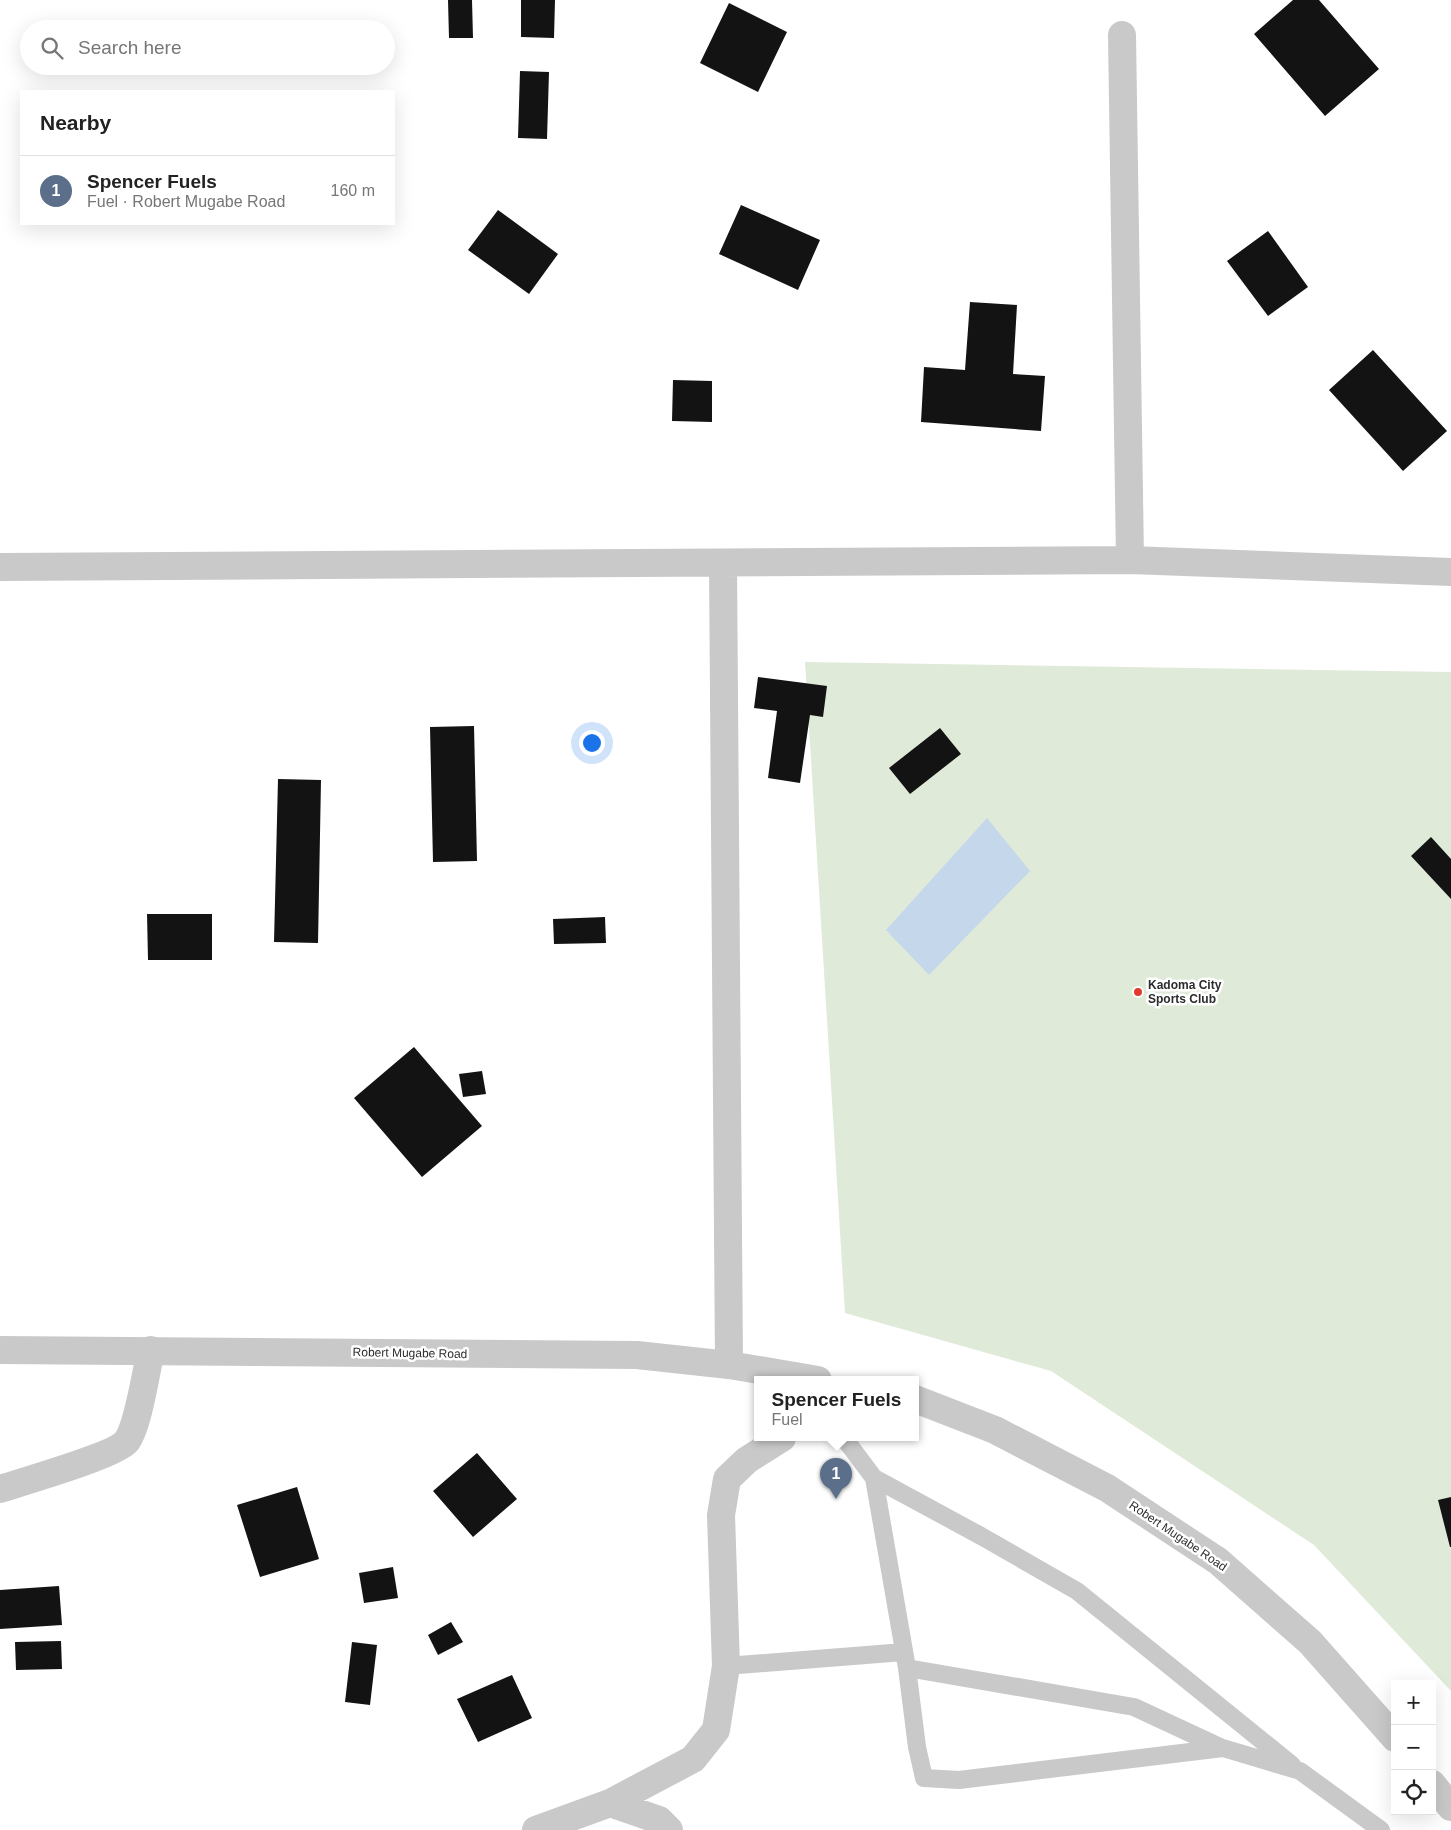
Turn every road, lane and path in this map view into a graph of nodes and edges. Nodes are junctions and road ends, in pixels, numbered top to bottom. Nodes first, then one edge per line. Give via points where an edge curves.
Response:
1 (1122, 34) dead end
2 (1130, 560) junction
3 (723, 563) junction
4 (0, 567) edge
5 (1451, 572) edge
6 (0, 1350) edge
7 (150, 1350) junction
8 (729, 1365) junction
9 (782, 1376) edge
10 (919, 1401) edge
11 (777, 1441) edge
12 (846, 1441) edge
13 (874, 1478) junction
14 (0, 1489) edge
15 (905, 1660) junction
16 (726, 1666) junction
17 (1391, 1733) edge
18 (1223, 1748) junction
19 (1300, 1772) junction
20 (1436, 1789) edge
21 (610, 1803) junction
22 (1451, 1807) edge
23 (536, 1830) edge
24 (669, 1830) edge
25 (1381, 1830) edge

1 - 2 street
2 - 3 street
2 - 5 street
3 - 4 street
3 - 8 street
6 - 7 street, Robert Mugabe Road
7 - 8 street, Robert Mugabe Road via 637,1355
7 - 14 street via 134,1426 125,1443 106,1454
8 - 9 street, Robert Mugabe Road
10 - 17 street, Robert Mugabe Road via 995,1430 1107,1488 1218,1561 1310,1642
11 - 16 street via 747,1460 727,1479 721,1515
12 - 13 lane
13 - 15 lane
13 - 19 lane via 1077,1591
15 - 16 lane
15 - 18 lane via 1134,1708
15 - 18 lane via 924,1778 958,1780
16 - 21 street via 716,1730 693,1758
18 - 19 lane
19 - 25 lane
20 - 22 street
21 - 23 street
21 - 24 street via 660,1820

